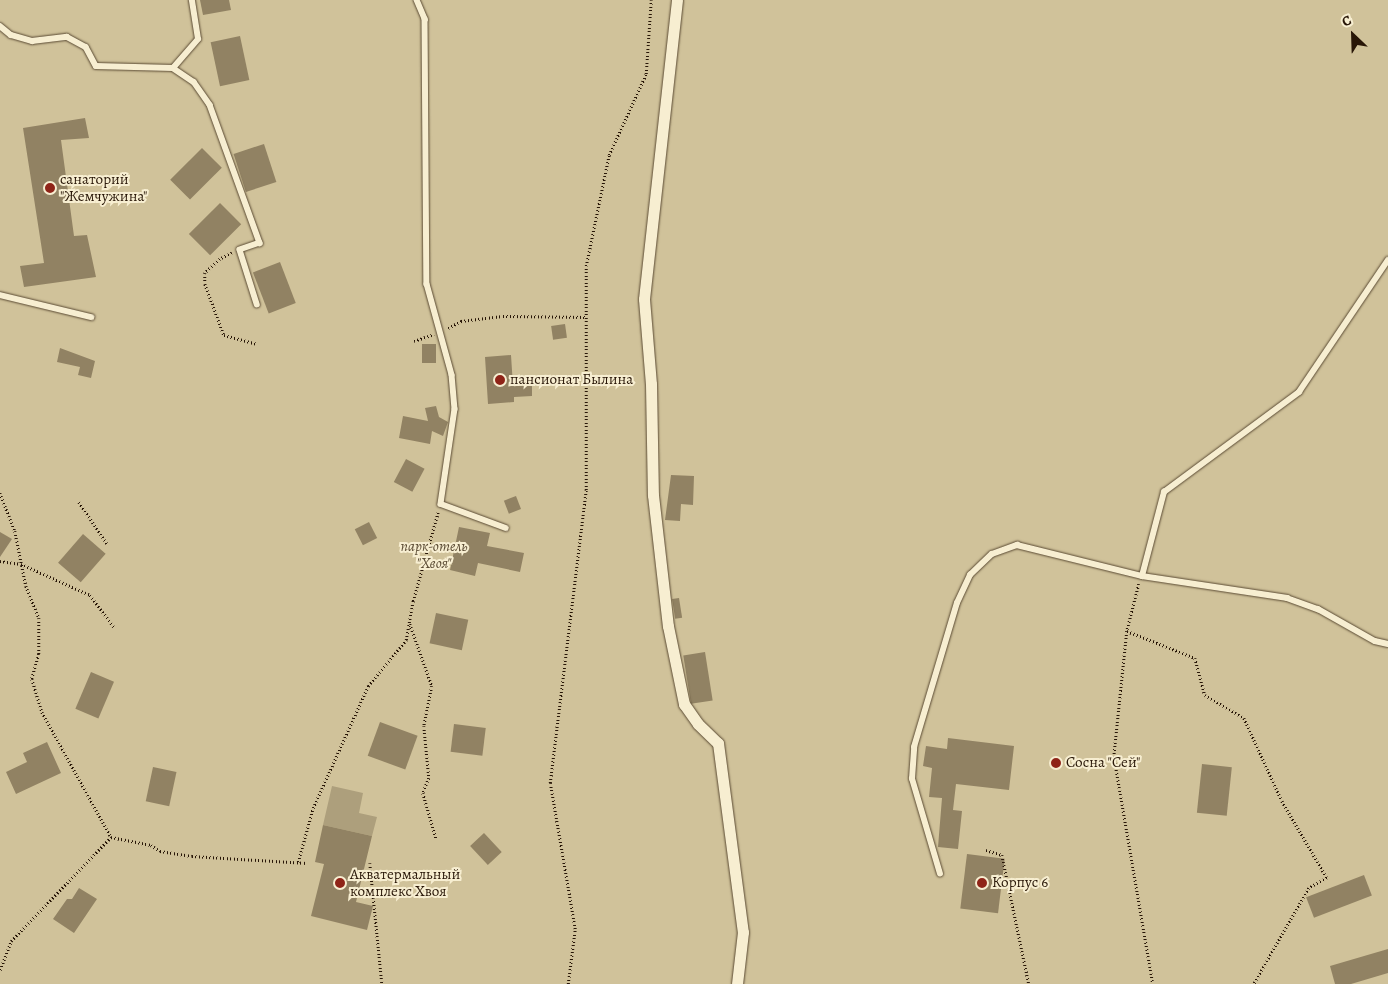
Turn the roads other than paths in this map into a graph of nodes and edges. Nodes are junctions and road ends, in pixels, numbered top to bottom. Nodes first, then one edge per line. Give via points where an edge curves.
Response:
1 (192, 0) edge
2 (417, 0) edge
3 (677, 0) edge
4 (0, 26) edge
5 (173, 68) junction
6 (1388, 260) edge
7 (0, 295) edge
8 (257, 304) dead end
9 (91, 317) dead end
10 (506, 528) dead end
11 (1142, 576) junction
12 (1388, 644) edge
13 (940, 874) dead end
14 (737, 984) edge

1 - 5 lane via 198,39
2 - 10 lane via 425,19 427,284 452,375 455,409 441,504
3 - 14 street via 644,298 651,384 653,495 668,626 684,704 698,724 718,743 743,932
4 - 5 lane via 11,36 32,41 68,36 86,47 96,66
5 - 8 lane via 194,82 210,105 229,153 260,242 240,250
6 - 11 lane via 1299,392 1164,492
7 - 9 lane
11 - 12 lane via 1287,598 1318,609 1375,641
11 - 13 lane via 1017,545 992,554 970,575 956,603 914,747 912,779

